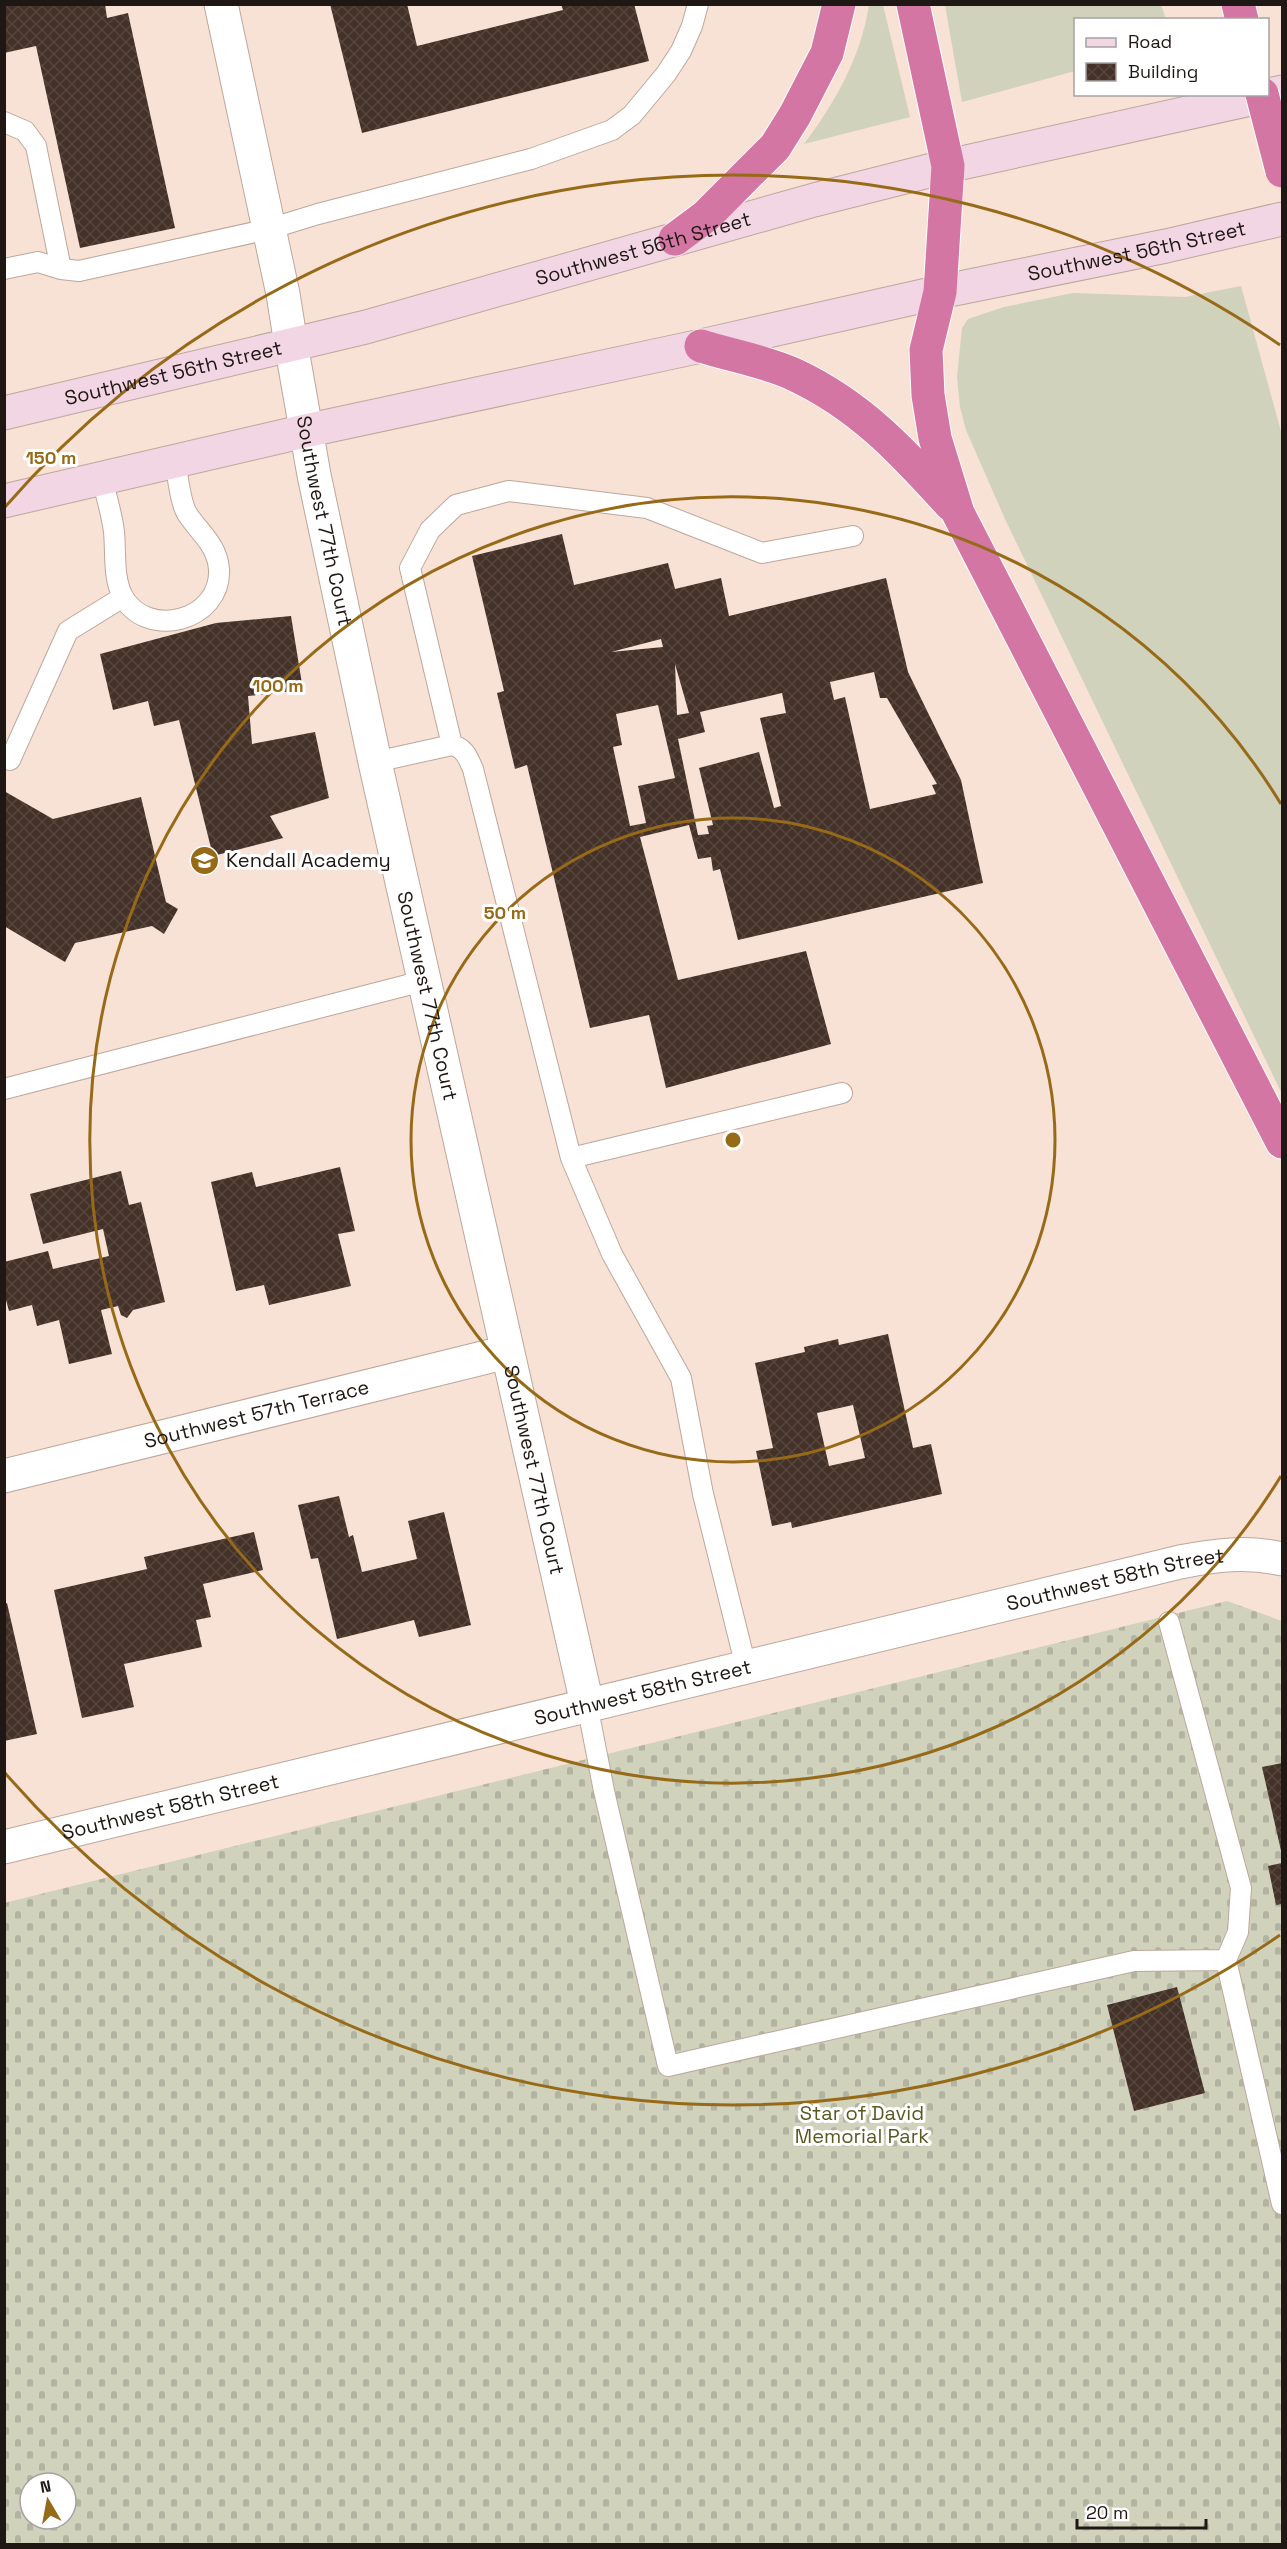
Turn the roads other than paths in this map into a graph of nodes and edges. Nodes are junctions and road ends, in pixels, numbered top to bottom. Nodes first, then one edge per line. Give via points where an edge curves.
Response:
1 (221, 4) edge
2 (698, 4) edge
3 (839, 4) edge
4 (913, 4) edge
5 (1263, 96) edge
6 (1264, 96) edge
7 (4, 122) edge
8 (948, 166) junction
9 (1282, 171) edge
10 (1282, 219) edge
11 (269, 229) junction
12 (675, 239) junction
13 (4, 269) edge
14 (61, 269) junction
15 (940, 292) junction
16 (291, 344) junction
17 (701, 346) junction
18 (4, 413) edge
19 (305, 430) junction
20 (175, 462) junction
21 (102, 478) junction
22 (4, 501) edge
23 (958, 513) junction
24 (853, 536) dead end
25 (123, 597) junction
26 (453, 745) junction
27 (10, 760) dead end
28 (375, 762) junction
29 (423, 981) junction
30 (4, 1089) edge
31 (842, 1093) dead end
32 (1282, 1142) edge
33 (571, 1158) junction
34 (507, 1352) junction
35 (4, 1476) edge
36 (1282, 1559) edge
37 (1169, 1622) dead end
38 (746, 1667) junction
39 (587, 1704) junction
40 (4, 1846) edge
41 (1226, 1960) junction
42 (1282, 2204) edge

1 - 11 street, Southwest 77th Court
2 - 11 lane via 681,51 666,74 632,115 612,130 531,159
3 - 12 highway via 827,53 775,147 706,216
4 - 8 highway
5 - 9 highway, bridge
6 - 8 main road, Southwest 56th Street
7 - 14 lane via 25,130 36,146
8 - 12 main road, Southwest 56th Street
8 - 15 highway
10 - 15 main road, Southwest 56th Street
11 - 14 lane via 79,271
11 - 16 street, Southwest 77th Court
12 - 16 main road, Southwest 56th Street via 366,327
13 - 14 lane via 38,262
15 - 17 main road, Southwest 56th Street
15 - 23 highway via 926,350 928,395 934,438
16 - 18 main road, Southwest 56th Street
16 - 19 street, Southwest 77th Court
17 - 19 main road, Southwest 56th Street
17 - 23 highway via 792,373 858,413 894,442
19 - 20 main road, Southwest 56th Street
19 - 28 street, Southwest 77th Court
20 - 21 main road, Southwest 56th Street
20 - 25 lane via 186,513 216,553 216,588 195,614 164,622 148,618
21 - 22 main road, Southwest 56th Street
21 - 25 lane via 114,530 117,582
23 - 32 highway
24 - 26 lane via 762,553 647,508 509,491 456,504 430,530 410,568
25 - 27 lane via 68,631
26 - 28 lane
26 - 33 lane via 467,755 472,769
28 - 29 street, Southwest 77th Court
29 - 30 lane
29 - 34 street, Southwest 77th Court
31 - 33 lane
33 - 38 lane via 612,1254 681,1378 703,1494
34 - 35 street, Southwest 57th Terrace
34 - 39 street, Southwest 77th Court
36 - 38 street, Southwest 58th Street via 1262,1554 1206,1557
37 - 41 lane via 1241,1888 1238,1932
38 - 39 street, Southwest 58th Street
39 - 40 street, Southwest 58th Street
39 - 41 lane via 668,2066 1134,1961
41 - 42 lane

